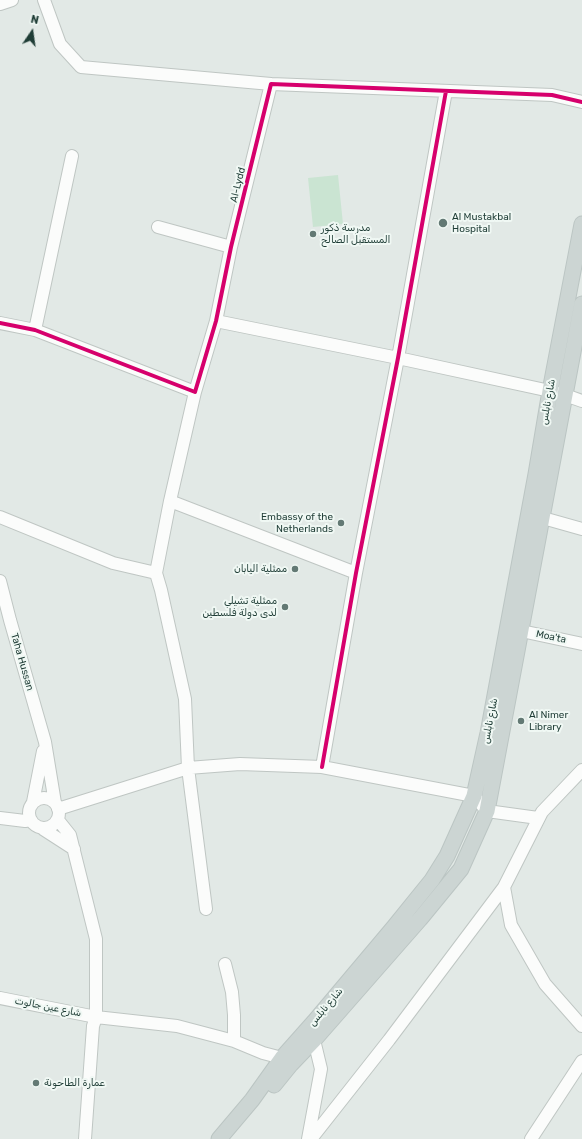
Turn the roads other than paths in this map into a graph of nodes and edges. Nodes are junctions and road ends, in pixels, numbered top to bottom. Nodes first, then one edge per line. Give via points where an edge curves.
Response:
1 (12, 0) edge
2 (44, 0) edge
3 (0, 4) edge
4 (271, 84) junction
5 (446, 91) junction
6 (582, 102) edge
7 (72, 156) dead end
8 (582, 224) edge
9 (158, 227) dead end
10 (230, 247) junction
11 (577, 279) edge
12 (582, 304) edge
13 (216, 321) junction
14 (0, 323) edge
15 (35, 330) junction
16 (398, 358) junction
17 (550, 391) junction
18 (195, 392) junction
19 (565, 395) junction
20 (582, 401) edge
21 (170, 500) junction
22 (0, 517) edge
23 (542, 518) junction
24 (582, 529) edge
25 (156, 573) junction
26 (356, 573) junction
27 (0, 581) edge
28 (5, 619) edge
29 (514, 629) junction
30 (582, 644) edge
31 (45, 742) junction
32 (322, 767) junction
33 (188, 768) junction
34 (582, 770) edge
35 (474, 796) junction
36 (33, 802) junction
37 (57, 811) junction
38 (487, 811) junction
39 (0, 818) edge
40 (538, 818) junction
41 (30, 820) junction
42 (43, 829) junction
43 (74, 850) junction
44 (504, 887) junction
45 (206, 909) dead end
46 (226, 964) dead end
47 (0, 998) edge
48 (96, 1017) junction
49 (582, 1026) edge
50 (311, 1035) junction
51 (234, 1041) junction
52 (286, 1061) junction
53 (582, 1061) edge
54 (85, 1139) edge
55 (219, 1139) edge
56 (232, 1139) edge
57 (310, 1139) edge
58 (531, 1139) edge

1 - 3 street
2 - 4 street via 60,44 81,67
4 - 5 street
4 - 10 street, Al-Lydd
5 - 6 street via 552,95
5 - 16 street
7 - 15 street
8 - 11 main road, شارع نابلس
9 - 10 street
10 - 13 street, Al-Lydd
11 - 17 main road, شارع نابلس
12 - 19 main road, شارع نابلس
13 - 16 street
13 - 18 street, Al-Lydd
14 - 15 street
15 - 18 street
16 - 17 street
16 - 26 street
17 - 19 street
17 - 29 main road, شارع نابلس
18 - 21 street, Al-Lydd
19 - 20 street
19 - 23 main road, شارع نابلس
21 - 25 street, Al-Lydd
21 - 26 street
22 - 25 street via 114,563
23 - 24 street
23 - 29 main road, شارع نابلس
25 - 33 street via 185,699
26 - 32 street
27 - 28 street, Taha Hussan
28 - 31 street, Taha Hussan
29 - 30 street, Moa'ta
29 - 35 main road, شارع نابلس
29 - 38 main road, شارع نابلس
31 - 36 street
31 - 37 street, Taha Hussan
32 - 33 street via 240,764
32 - 35 street
33 - 37 street
33 - 45 street
34 - 40 street
35 - 38 street
35 - 50 main road, شارع نابلس via 447,856 432,880
36 - 37 street via 45,798 50,800
36 - 41 street via 28,813
37 - 42 street via 54,825
37 - 43 street via 70,835
38 - 40 street
38 - 50 main road, شارع نابلس via 461,869 420,919
39 - 41 street
40 - 44 street
41 - 42 street via 32,824
42 - 43 street
43 - 48 street via 96,939
44 - 49 street via 511,925 545,984
44 - 57 street via 389,1040
46 - 51 street via 234,1015
47 - 48 street, شارع عين جالوت
48 - 51 street, شارع عين جالوت via 177,1026
48 - 54 street
50 - 52 main road, شارع نابلس
50 - 57 street via 321,1069
51 - 52 street, شارع عين جالوت
52 - 55 main road, شارع نابلس
52 - 56 main road, شارع نابلس
53 - 58 street

